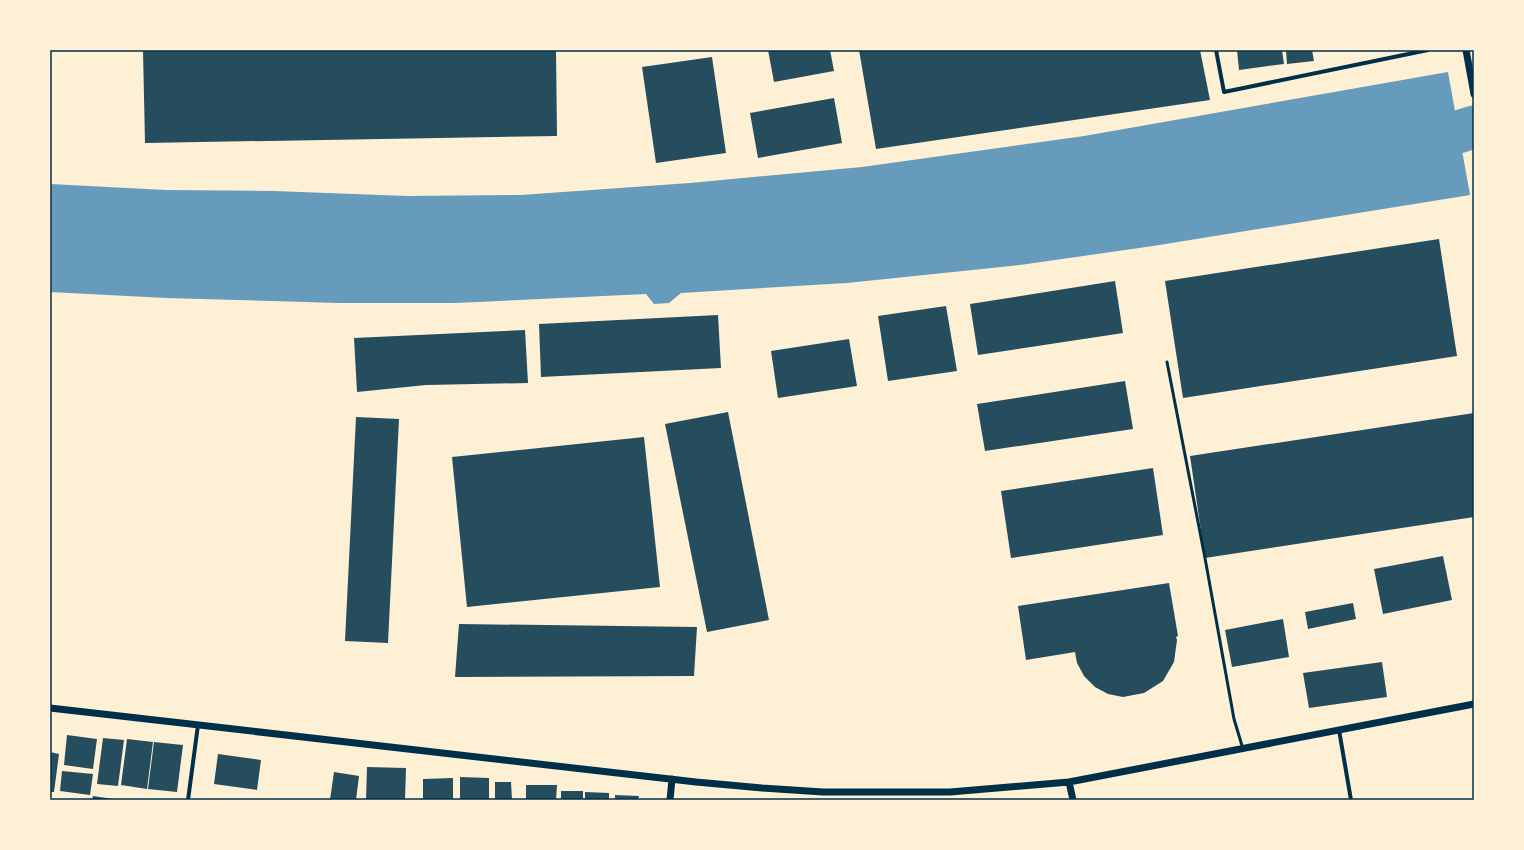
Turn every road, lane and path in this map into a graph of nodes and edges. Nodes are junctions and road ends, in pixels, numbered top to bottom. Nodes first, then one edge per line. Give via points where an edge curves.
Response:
1 (1216, 50) edge
2 (1428, 50) edge
3 (1466, 53) edge
4 (1474, 94) edge
5 (1167, 362) dead end
6 (1474, 704) edge
7 (50, 708) edge
8 (198, 725) junction
9 (1338, 730) junction
10 (1243, 749) junction
11 (672, 779) junction
12 (1069, 782) junction
13 (188, 800) edge
14 (670, 800) edge
15 (1073, 800) edge
16 (1351, 800) edge

1 - 2 street via 1224,92
3 - 4 street
5 - 10 lane via 1234,719
6 - 9 street
7 - 8 street
8 - 11 street
8 - 13 street
9 - 10 street
9 - 16 street
10 - 12 street
11 - 12 street via 823,792 950,792
11 - 14 street
12 - 15 street

